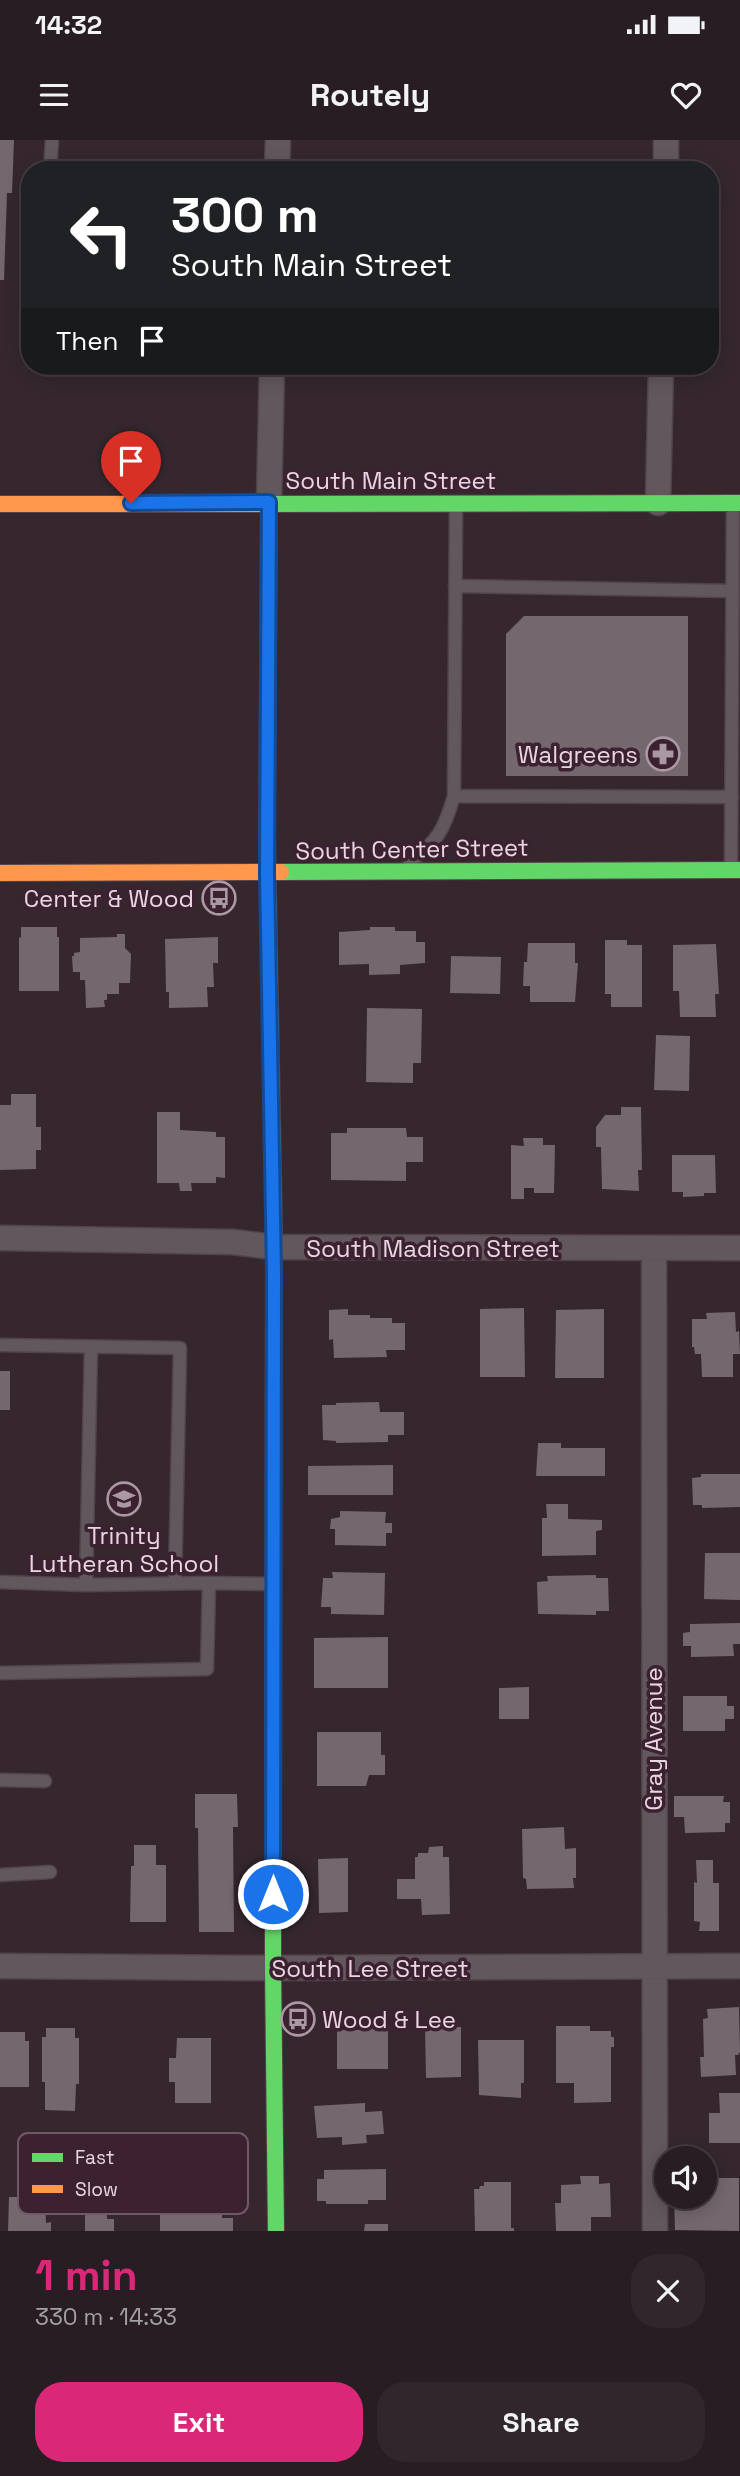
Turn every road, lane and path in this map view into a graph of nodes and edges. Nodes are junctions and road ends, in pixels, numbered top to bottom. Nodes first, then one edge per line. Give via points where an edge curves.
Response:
1 (52, 140) edge
2 (278, 140) edge
3 (666, 140) edge
4 (51, 161) edge
5 (277, 161) edge
6 (666, 161) edge
7 (272, 375) edge
8 (661, 375) edge
9 (269, 502) junction
10 (456, 503) junction
11 (658, 503) junction
12 (736, 503) edge
13 (0, 504) edge
14 (455, 586) junction
15 (733, 591) junction
16 (454, 796) junction
17 (732, 797) junction
18 (398, 870) junction
19 (736, 870) edge
20 (0, 873) edge
21 (267, 873) junction
22 (0, 1238) edge
23 (274, 1247) junction
24 (654, 1248) junction
25 (740, 1248) edge
26 (0, 1345) edge
27 (91, 1347) junction
28 (0, 1582) edge
29 (175, 1583) junction
30 (209, 1583) junction
31 (275, 1584) junction
32 (86, 1585) junction
33 (0, 1672) edge
34 (0, 1780) edge
35 (45, 1781) dead end
36 (50, 1872) dead end
37 (0, 1875) edge
38 (0, 1966) edge
39 (740, 1966) edge
40 (653, 1967) junction
41 (272, 1968) junction
42 (275, 2231) edge
43 (655, 2231) edge

1 - 4 lane
2 - 5 street
3 - 6 street
7 - 9 street
8 - 11 street
9 - 10 street, South Main Street
9 - 13 street, South Main Street
9 - 21 street
10 - 11 street, South Main Street
10 - 14 lane
11 - 12 street, South Main Street
12 - 15 lane
14 - 15 lane
14 - 16 lane
15 - 17 lane
16 - 17 lane
16 - 18 lane via 432,846
17 - 19 lane
18 - 19 street, South Center Street
18 - 21 street, South Center Street
20 - 21 street, South Center Street
21 - 23 street
22 - 23 street, South Madison Street via 240,1242
23 - 24 street, South Madison Street
23 - 31 street
24 - 25 street, South Madison Street
24 - 40 street, Gray Avenue
26 - 27 lane
27 - 29 lane via 180,1348
27 - 32 lane
28 - 32 lane
29 - 30 lane
29 - 32 lane
30 - 31 lane
30 - 33 lane via 206,1669
31 - 41 street
34 - 35 lane
36 - 37 lane
38 - 41 street, South Lee Street
39 - 40 street, South Lee Street
40 - 41 street, South Lee Street
40 - 43 street, Gray Avenue
41 - 42 street

